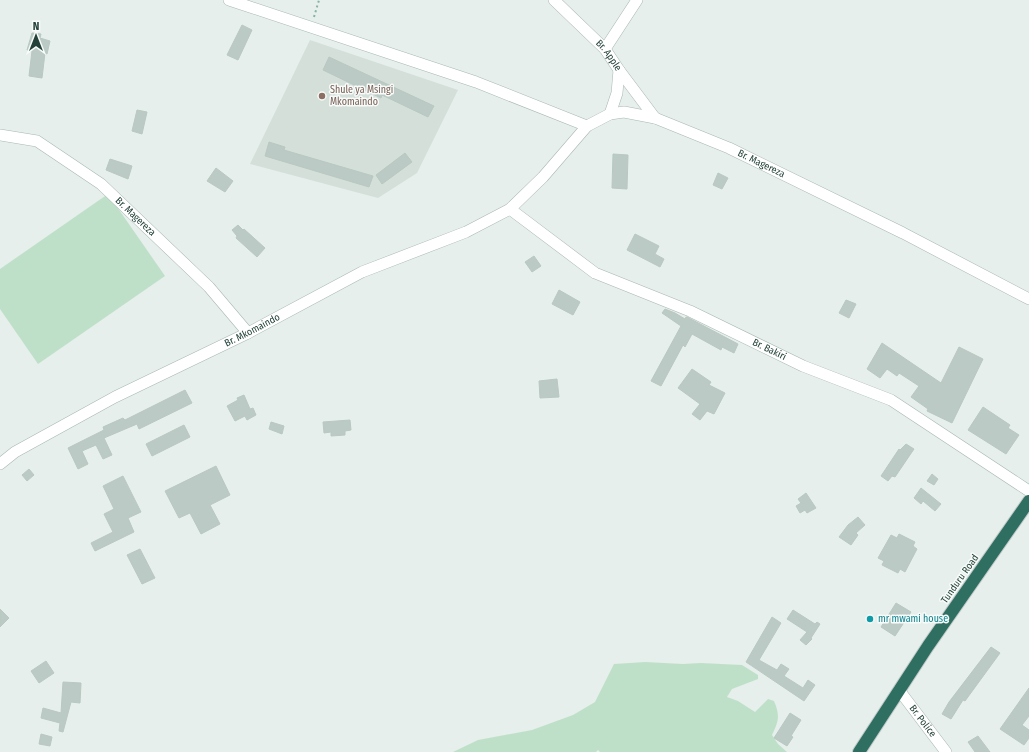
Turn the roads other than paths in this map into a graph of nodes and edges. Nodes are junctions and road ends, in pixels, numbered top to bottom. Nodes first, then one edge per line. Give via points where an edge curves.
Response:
1 (229, 0) edge
2 (554, 0) edge
3 (638, 0) edge
4 (604, 49) junction
5 (619, 70) junction
6 (610, 114) junction
7 (656, 118) junction
8 (587, 126) junction
9 (0, 135) edge
10 (510, 209) junction
11 (1029, 299) edge
12 (248, 333) junction
13 (0, 464) edge
14 (1029, 491) edge
15 (1029, 501) edge
16 (899, 690) junction
17 (860, 752) edge
18 (946, 752) edge

1 - 8 street via 476,82
2 - 4 street, Br. Apple
3 - 4 street
4 - 5 street, Br. Apple
5 - 6 street via 617,93
5 - 7 street, Br. Apple
6 - 7 street, Br. Magereza via 624,112
6 - 8 street, Br. Magereza
7 - 11 street, Br. Magereza via 729,148 876,219
8 - 10 street, Br. Magereza via 543,177
9 - 12 street, Br. Magereza via 37,141 101,184 209,287
10 - 12 street, Br. Mkomaindo via 466,232 362,272
10 - 14 street, Br. Bakiri via 595,273 690,311 803,366 891,400
12 - 13 street, Br. Mkomaindo via 116,397 15,452
15 - 16 highway, Tunduru Road
16 - 17 highway, Tunduru Road
16 - 18 street, Br. Police

